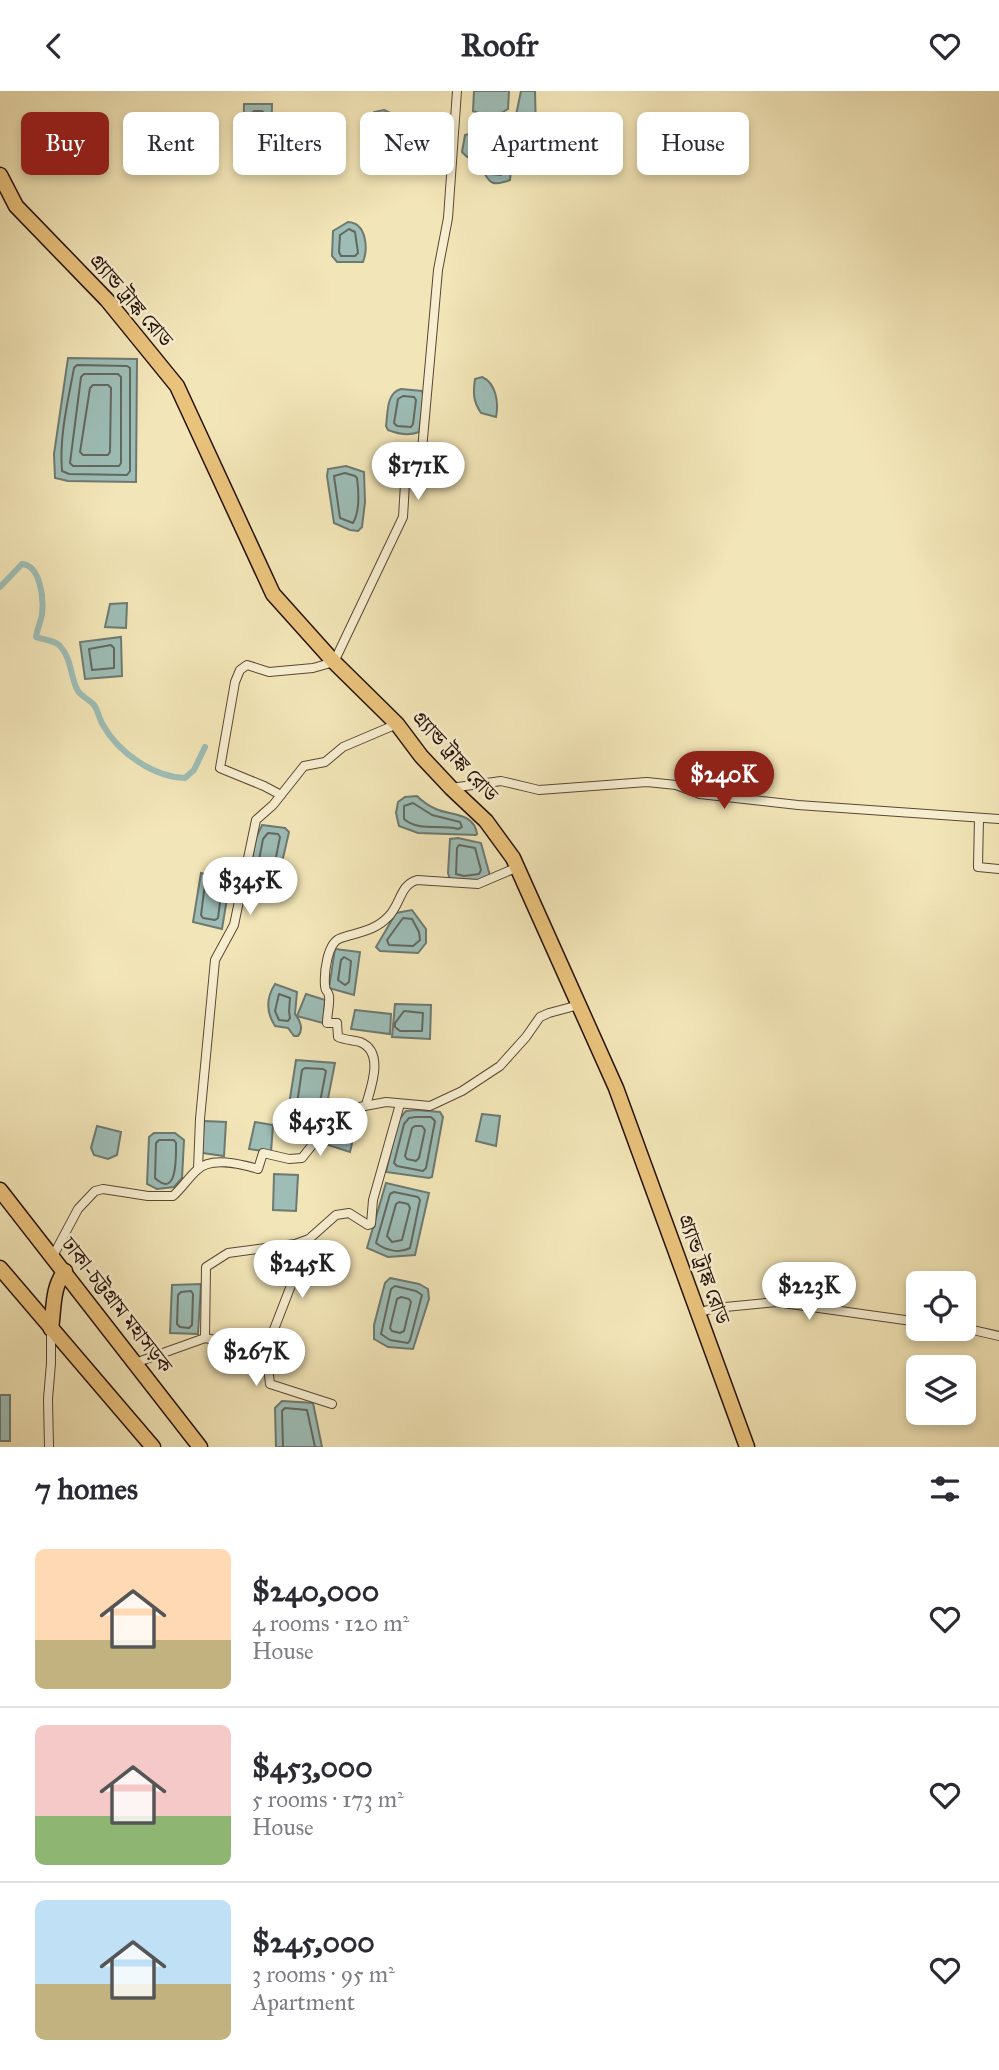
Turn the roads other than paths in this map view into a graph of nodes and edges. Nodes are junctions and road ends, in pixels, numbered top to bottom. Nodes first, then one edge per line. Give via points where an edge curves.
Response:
1 (457, 91) edge
2 (0, 174) edge
3 (334, 662) junction
4 (397, 724) junction
5 (451, 788) junction
6 (281, 795) junction
7 (979, 818) junction
8 (999, 819) edge
9 (518, 867) junction
10 (999, 869) edge
11 (579, 1005) junction
12 (400, 1104) junction
13 (366, 1105) junction
14 (198, 1169) junction
15 (0, 1190) edge
16 (309, 1240) junction
17 (53, 1256) junction
18 (0, 1269) edge
19 (65, 1271) junction
20 (697, 1313) junction
21 (906, 1320) edge
22 (51, 1329) junction
23 (976, 1331) edge
24 (999, 1336) edge
25 (205, 1338) junction
26 (266, 1350) junction
27 (135, 1363) junction
28 (332, 1405) dead end
29 (49, 1447) edge
30 (153, 1447) edge
31 (200, 1447) edge
32 (747, 1447) edge

1 - 3 street via 422,450 407,450 402,517
2 - 3 highway, গ্র্যান্ড ট্রাঙ্ক রোড via 16,206 107,300 177,386 273,594
3 - 4 highway, গ্র্যান্ড ট্রাঙ্ক রোড
3 - 6 street via 284,671 247,665 240,670 220,768
4 - 5 highway, গ্র্যান্ড ট্রাঙ্ক রোড
4 - 6 street via 343,747 325,762 304,766
5 - 7 street via 501,781 539,790 647,782 676,785 700,795
5 - 9 highway, গ্র্যান্ড ট্রাঙ্ক রোড via 486,821
6 - 14 street via 256,820 234,925 215,960
7 - 8 street
7 - 10 street via 978,867
9 - 11 highway, গ্র্যান্ড ট্রাঙ্ক রোড
9 - 13 street via 478,884 409,882 388,918 333,944 325,987 327,1023 337,1023 338,1037 363,1043 370,1050 374,1075
11 - 12 street via 540,1017 500,1066 462,1091 430,1106
11 - 20 highway, গ্র্যান্ড ট্রাঙ্ক রোড via 616,1088
12 - 13 street
12 - 16 street via 373,1200 371,1224 348,1213 336,1215
13 - 14 street via 335,1116 302,1158 289,1160 263,1153 258,1169 209,1163
14 - 17 street via 173,1196 95,1191 78,1209
15 - 17 highway, ঢাকা-চট্টগ্রাম মহাসড়ক
16 - 25 street via 228,1253 206,1267
16 - 26 street
17 - 19 highway, ঢাকা-চট্টগ্রাম মহাসড়ক
18 - 22 highway
19 - 22 highway via 55,1289
19 - 27 highway, ঢাকা-চট্টগ্রাম মহাসড়ক
20 - 21 street via 776,1302
20 - 32 highway, গ্র্যান্ড ট্রাঙ্ক রোড
22 - 29 street
22 - 30 highway
23 - 24 street
25 - 26 street
25 - 27 street
26 - 28 street via 270,1384
27 - 31 highway, ঢাকা-চট্টগ্রাম মহাসড়ক

